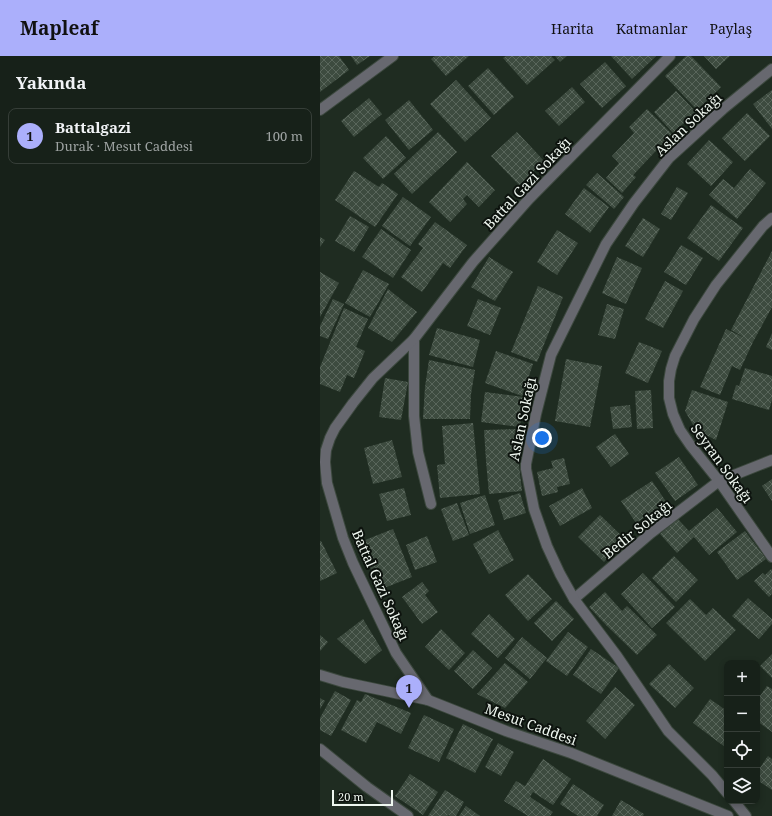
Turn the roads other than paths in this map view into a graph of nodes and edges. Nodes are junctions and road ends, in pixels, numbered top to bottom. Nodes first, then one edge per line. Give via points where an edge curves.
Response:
1 (394, 56) edge
2 (670, 56) edge
3 (772, 69) edge
4 (320, 110) edge
5 (772, 218) edge
6 (414, 339) junction
7 (772, 460) edge
8 (719, 481) junction
9 (431, 504) dead end
10 (772, 557) edge
11 (574, 599) junction
12 (320, 675) edge
13 (428, 700) junction
14 (320, 749) edge
15 (724, 789) edge
16 (736, 804) edge
17 (408, 816) edge
18 (728, 816) edge
19 (746, 816) edge

1 - 4 street
2 - 6 street, Battal Gazi Sokağı via 528,199 473,262
3 - 11 street, Aslan Sokağı via 669,158 634,203 602,252 551,356 536,414 526,469 534,510 547,546
5 - 8 street, Seyran Sokağı via 716,285 694,319 671,369 669,398 673,414 690,446
6 - 9 street via 414,416 418,452
6 - 13 street, Battal Gazi Sokağı via 373,378 352,403 330,438 325,462 327,483 353,563 396,653
7 - 8 street, Bedir Sokağı
8 - 10 street, Seyran Sokağı
8 - 11 street, Bedir Sokağı
11 - 15 street, Aslan Sokağı via 668,731
12 - 13 street, Mesut Caddesi
13 - 18 street, Mesut Caddesi via 571,753
14 - 17 street
16 - 19 street

